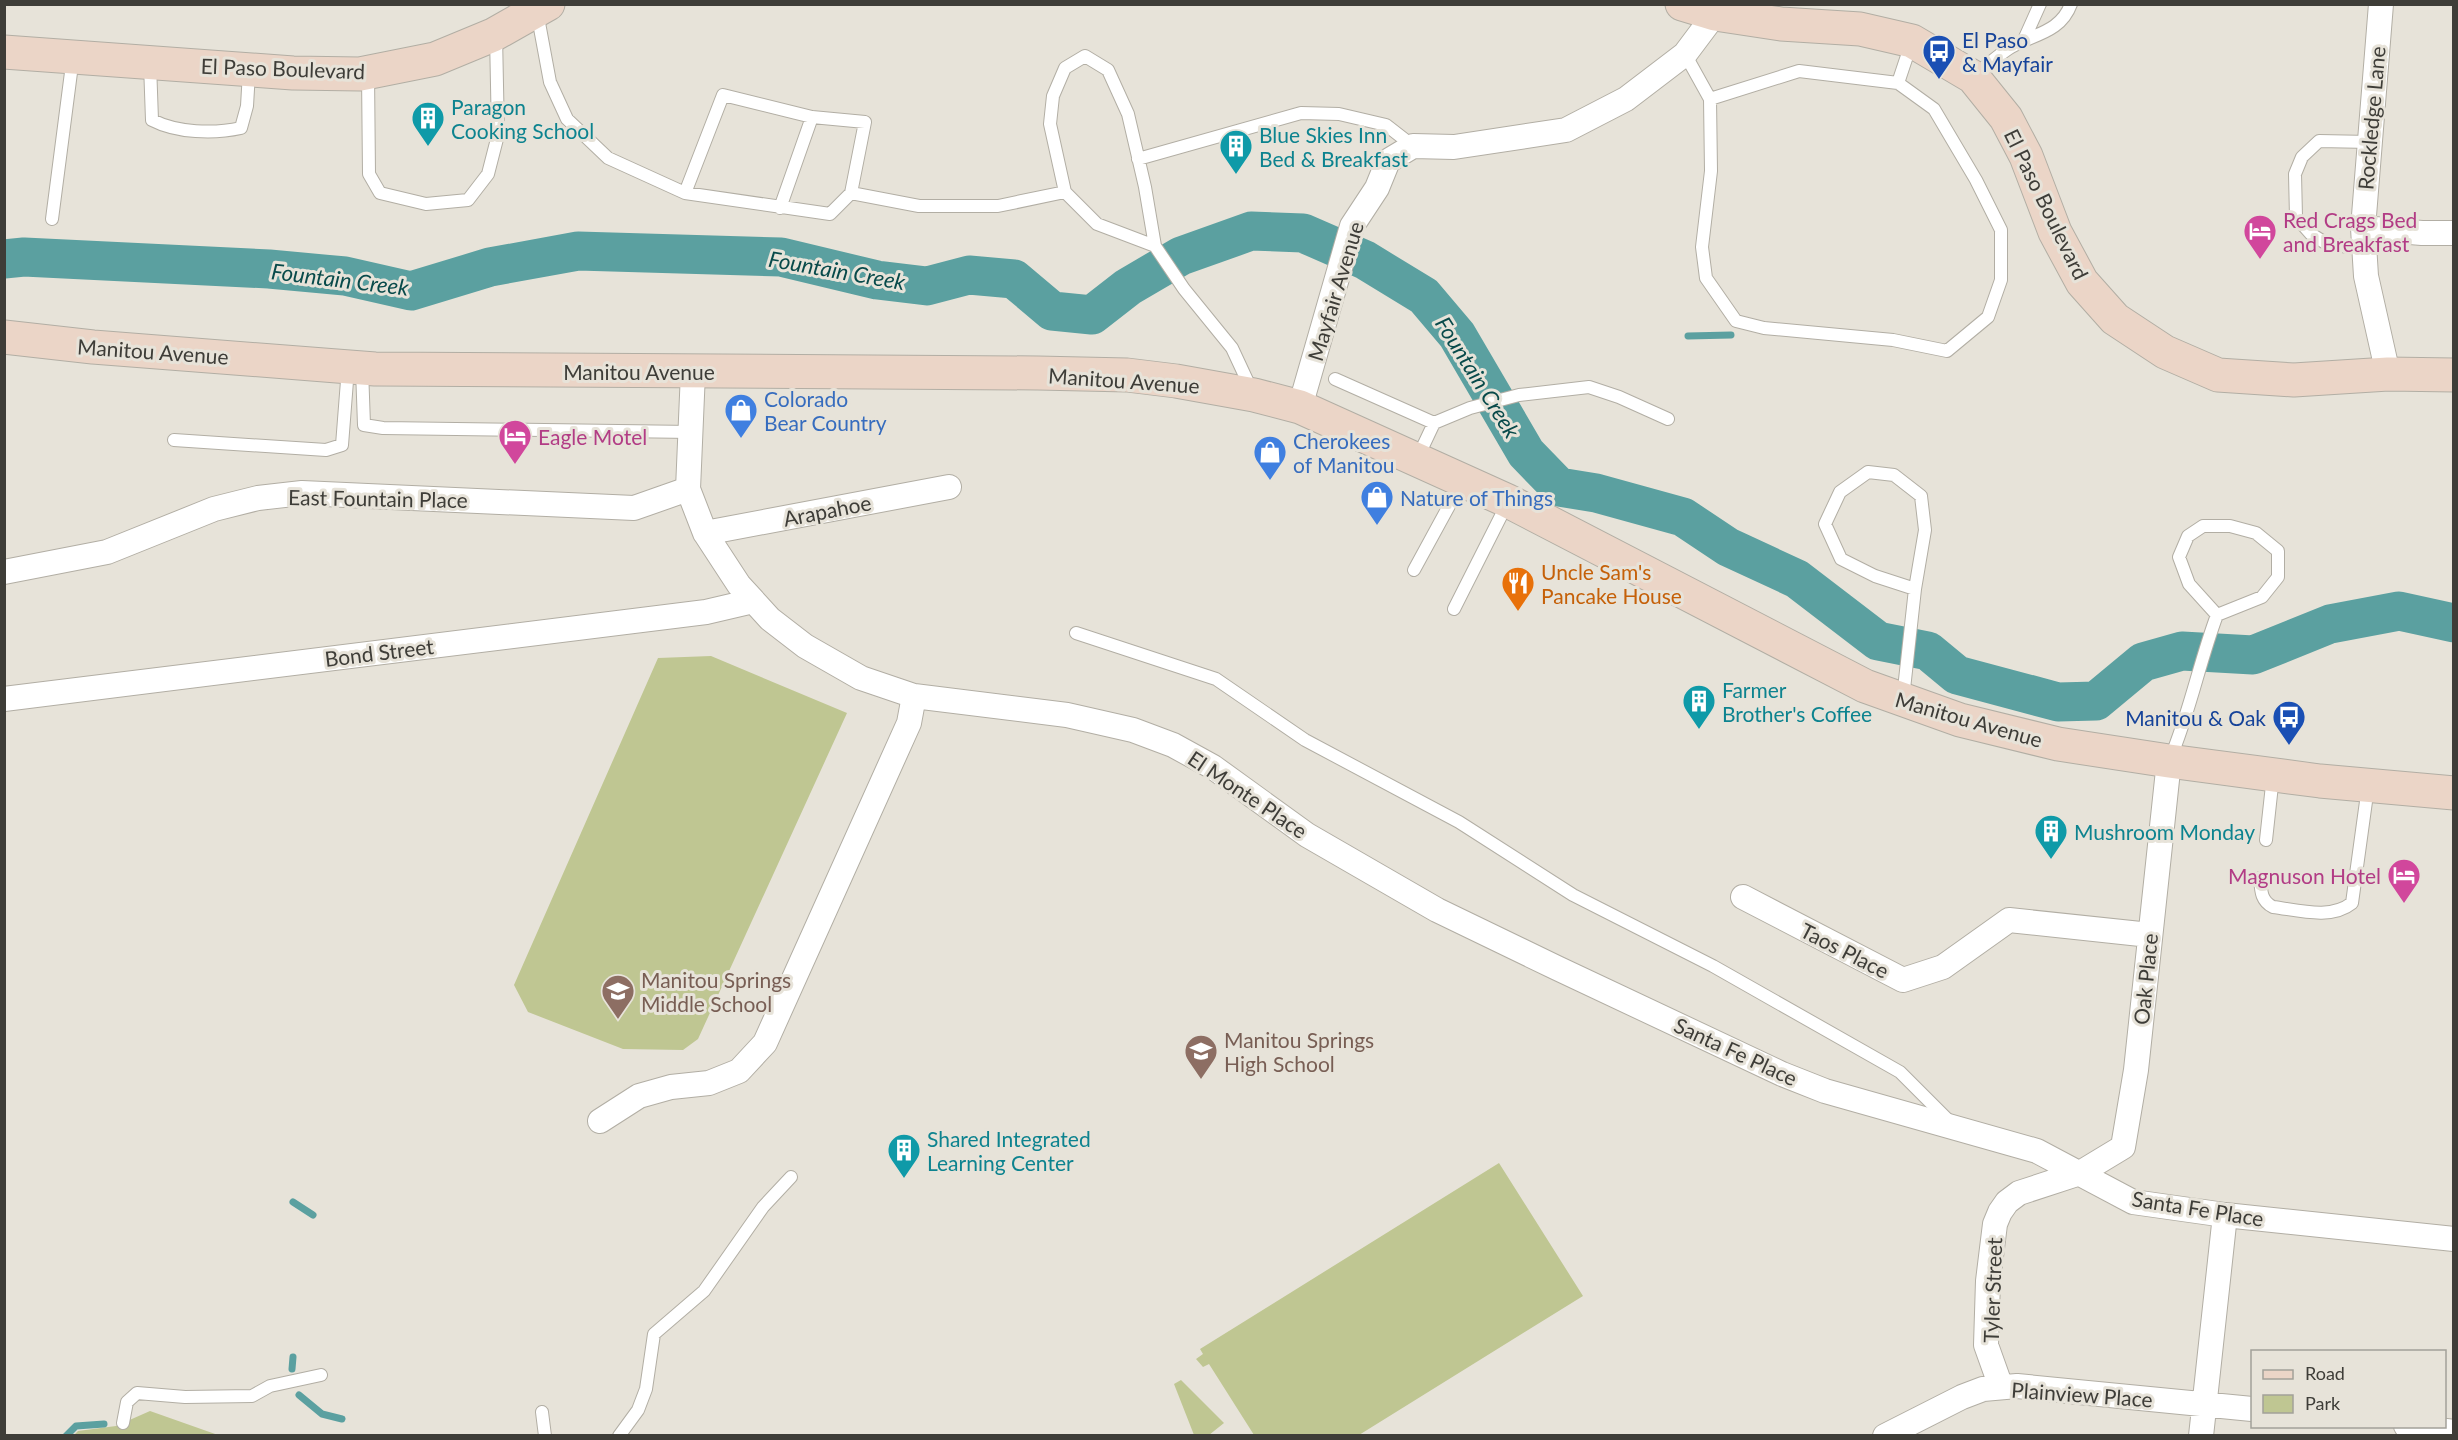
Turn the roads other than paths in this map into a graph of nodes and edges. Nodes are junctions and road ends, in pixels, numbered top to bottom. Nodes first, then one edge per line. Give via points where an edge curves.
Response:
1 (1682, 4) edge
2 (2040, 4) edge
3 (2072, 4) edge
4 (2381, 4) edge
5 (542, 8) edge
6 (1715, 14) junction
7 (496, 33) junction
8 (1912, 40) junction
9 (2023, 42) junction
10 (4, 52) edge
11 (1685, 54) junction
12 (73, 57) junction
13 (150, 63) junction
14 (249, 70) junction
15 (368, 73) junction
16 (1973, 77) junction
17 (1898, 82) junction
18 (1710, 99) junction
19 (812, 117) junction
20 (2370, 142) junction
21 (1413, 146) junction
22 (1138, 159) junction
23 (1065, 192) junction
24 (685, 193) junction
25 (851, 193) junction
26 (780, 208) junction
27 (51, 219) dead end
28 (2454, 233) edge
29 (2363, 239) junction
30 (1155, 246) junction
31 (4, 337) edge
32 (355, 367) junction
33 (693, 372) junction
34 (2388, 374) junction
35 (2454, 375) edge
36 (1335, 379) dead end
37 (1254, 395) junction
38 (1300, 407) junction
39 (1668, 420) dead end
40 (1434, 423) junction
41 (692, 432) junction
42 (174, 440) dead end
43 (1416, 460) junction
44 (1463, 481) junction
45 (950, 487) dead end
46 (688, 489) junction
47 (1508, 501) junction
48 (705, 533) junction
49 (1414, 570) dead end
50 (4, 572) edge
51 (1915, 589) junction
52 (753, 600) junction
53 (1455, 609) dead end
54 (2217, 615) junction
55 (1076, 633) dead end
56 (914, 696) junction
57 (4, 699) edge
58 (1903, 700) junction
59 (2169, 761) junction
60 (2273, 774) junction
61 (2368, 786) junction
62 (2454, 793) edge
63 (2266, 840) dead end
64 (2260, 878) dead end
65 (1743, 897) dead end
66 (2150, 935) junction
67 (1557, 968) joint
68 (600, 1121) dead end
69 (1955, 1128) junction
70 (2080, 1173) junction
71 (791, 1177) dead end
72 (2225, 1215) junction
73 (2454, 1239) edge
74 (321, 1375) dead end
75 (2001, 1388) junction
76 (2204, 1404) junction
77 (2251, 1409) edge
78 (542, 1412) dead end
79 (123, 1423) dead end
80 (2422, 1428) edge
81 (2454, 1432) edge
82 (545, 1436) edge
83 (619, 1436) edge
84 (1885, 1436) edge
85 (2201, 1436) edge

1 - 6 main road, El Paso Boulevard
2 - 9 lane
3 - 9 lane via 2057,26
4 - 20 street, Rockledge Lane
5 - 7 main road, El Paso Boulevard
5 - 24 lane via 550,82 567,119 608,158
6 - 8 main road, El Paso Boulevard via 1781,24 1860,29
6 - 11 street
7 - 15 main road, El Paso Boulevard via 435,59
7 - 15 lane via 498,135 488,174 468,200 426,204 380,193 369,174
8 - 16 main road, El Paso Boulevard
8 - 17 lane
9 - 16 lane
10 - 12 main road, El Paso Boulevard
11 - 18 lane
11 - 21 street via 1626,99 1566,130 1455,147
12 - 13 main road, El Paso Boulevard
12 - 27 lane
13 - 14 main road, El Paso Boulevard
13 - 14 lane via 152,120 167,128 225,132 241,128
14 - 15 main road, El Paso Boulevard
16 - 34 main road, El Paso Boulevard via 2006,118 2026,156 2055,232 2082,282 2115,319 2165,352 2218,375 2294,380
17 - 18 lane via 1799,71
17 - 18 lane via 1934,109 2001,230 2001,280 1988,317 1947,351 1893,340 1764,328 1736,321 1706,278 1702,247 1711,171
19 - 24 lane via 723,95
19 - 25 lane via 865,123
19 - 26 lane
20 - 29 street, Rockledge Lane
20 - 29 lane via 2319,141 2302,157 2295,174 2296,217 2311,234 2327,244
21 - 22 lane via 1386,125 1339,114 1300,113
21 - 38 street, Mayfair Avenue via 1388,161 1377,188 1352,226
22 - 23 lane via 1128,114 1108,70 1085,56 1065,68 1053,96 1050,124
22 - 30 lane
23 - 25 lane via 998,206 919,206
23 - 30 lane via 1097,224
24 - 26 lane
25 - 26 lane via 830,214
28 - 29 street
29 - 34 street, Rockledge Lane via 2366,276
30 - 37 lane via 1232,348
31 - 32 main road, Manitou Avenue
32 - 33 main road, Manitou Avenue
32 - 41 lane via 364,425
32 - 42 lane via 342,445 326,450
33 - 37 main road, Manitou Avenue via 1126,375
33 - 41 street, El Monte Place
34 - 35 main road, El Paso Boulevard
36 - 40 lane
37 - 38 main road, Manitou Avenue
38 - 43 main road, Manitou Avenue
39 - 40 lane via 1589,387 1518,395
40 - 43 lane
41 - 46 street, El Monte Place
43 - 44 main road, Manitou Avenue
44 - 47 main road, Manitou Avenue
44 - 49 lane
45 - 48 street, Arapahoe
46 - 48 street, El Monte Place
46 - 50 street, East Fountain Place via 634,508 302,493 258,498 214,509 107,552
47 - 53 lane
47 - 58 main road, Manitou Avenue via 1865,686
48 - 52 street, El Monte Place
51 - 51 lane via 1925,530 1921,496 1894,475 1868,472 1840,492 1825,524 1841,559
51 - 58 lane
52 - 56 street, El Monte Place via 786,634 836,666
52 - 57 street, Bond Street via 706,612
54 - 54 lane via 2262,597 2278,578 2278,551 2256,533 2230,526 2203,526 2188,536 2179,557 2188,584
54 - 59 lane
55 - 69 lane, Santa Fe Place via 1215,679 1305,740 1459,822 1573,895 1713,966 1900,1072
56 - 67 street, El Monte Place via 1067,716 1133,730 1173,745 1213,767 1317,840 1437,910
56 - 68 street via 909,723 765,1043 739,1071 709,1083 670,1087 639,1096
58 - 59 main road, Manitou Avenue via 2011,734
59 - 60 main road, Manitou Avenue
59 - 66 street, Oak Place
60 - 61 main road, Manitou Avenue
60 - 63 lane
61 - 62 main road, Manitou Avenue
61 - 64 lane via 2352,903 2331,913 2273,907 2266,904
65 - 66 street, Taos Place via 1903,980 1942,967 2009,920
66 - 70 street, Oak Place via 2136,1070 2123,1147
67 - 69 street, Santa Fe Place via 1782,1074 1825,1091
69 - 70 street, Santa Fe Place via 2037,1151
70 - 72 street, Santa Fe Place via 2133,1202
70 - 75 street, Tyler Street via 2019,1192 2007,1202 1995,1224 1986,1345
71 - 83 lane via 763,1207 704,1291 654,1334 646,1389 638,1410
72 - 73 street, Santa Fe Place
72 - 76 street
74 - 79 lane via 270,1386 252,1396 137,1393 127,1402
75 - 76 street, Plainview Place via 2034,1387
75 - 84 street, Plainview Place via 1962,1396
76 - 77 street, Plainview Place
76 - 85 street
78 - 82 lane
80 - 81 street

